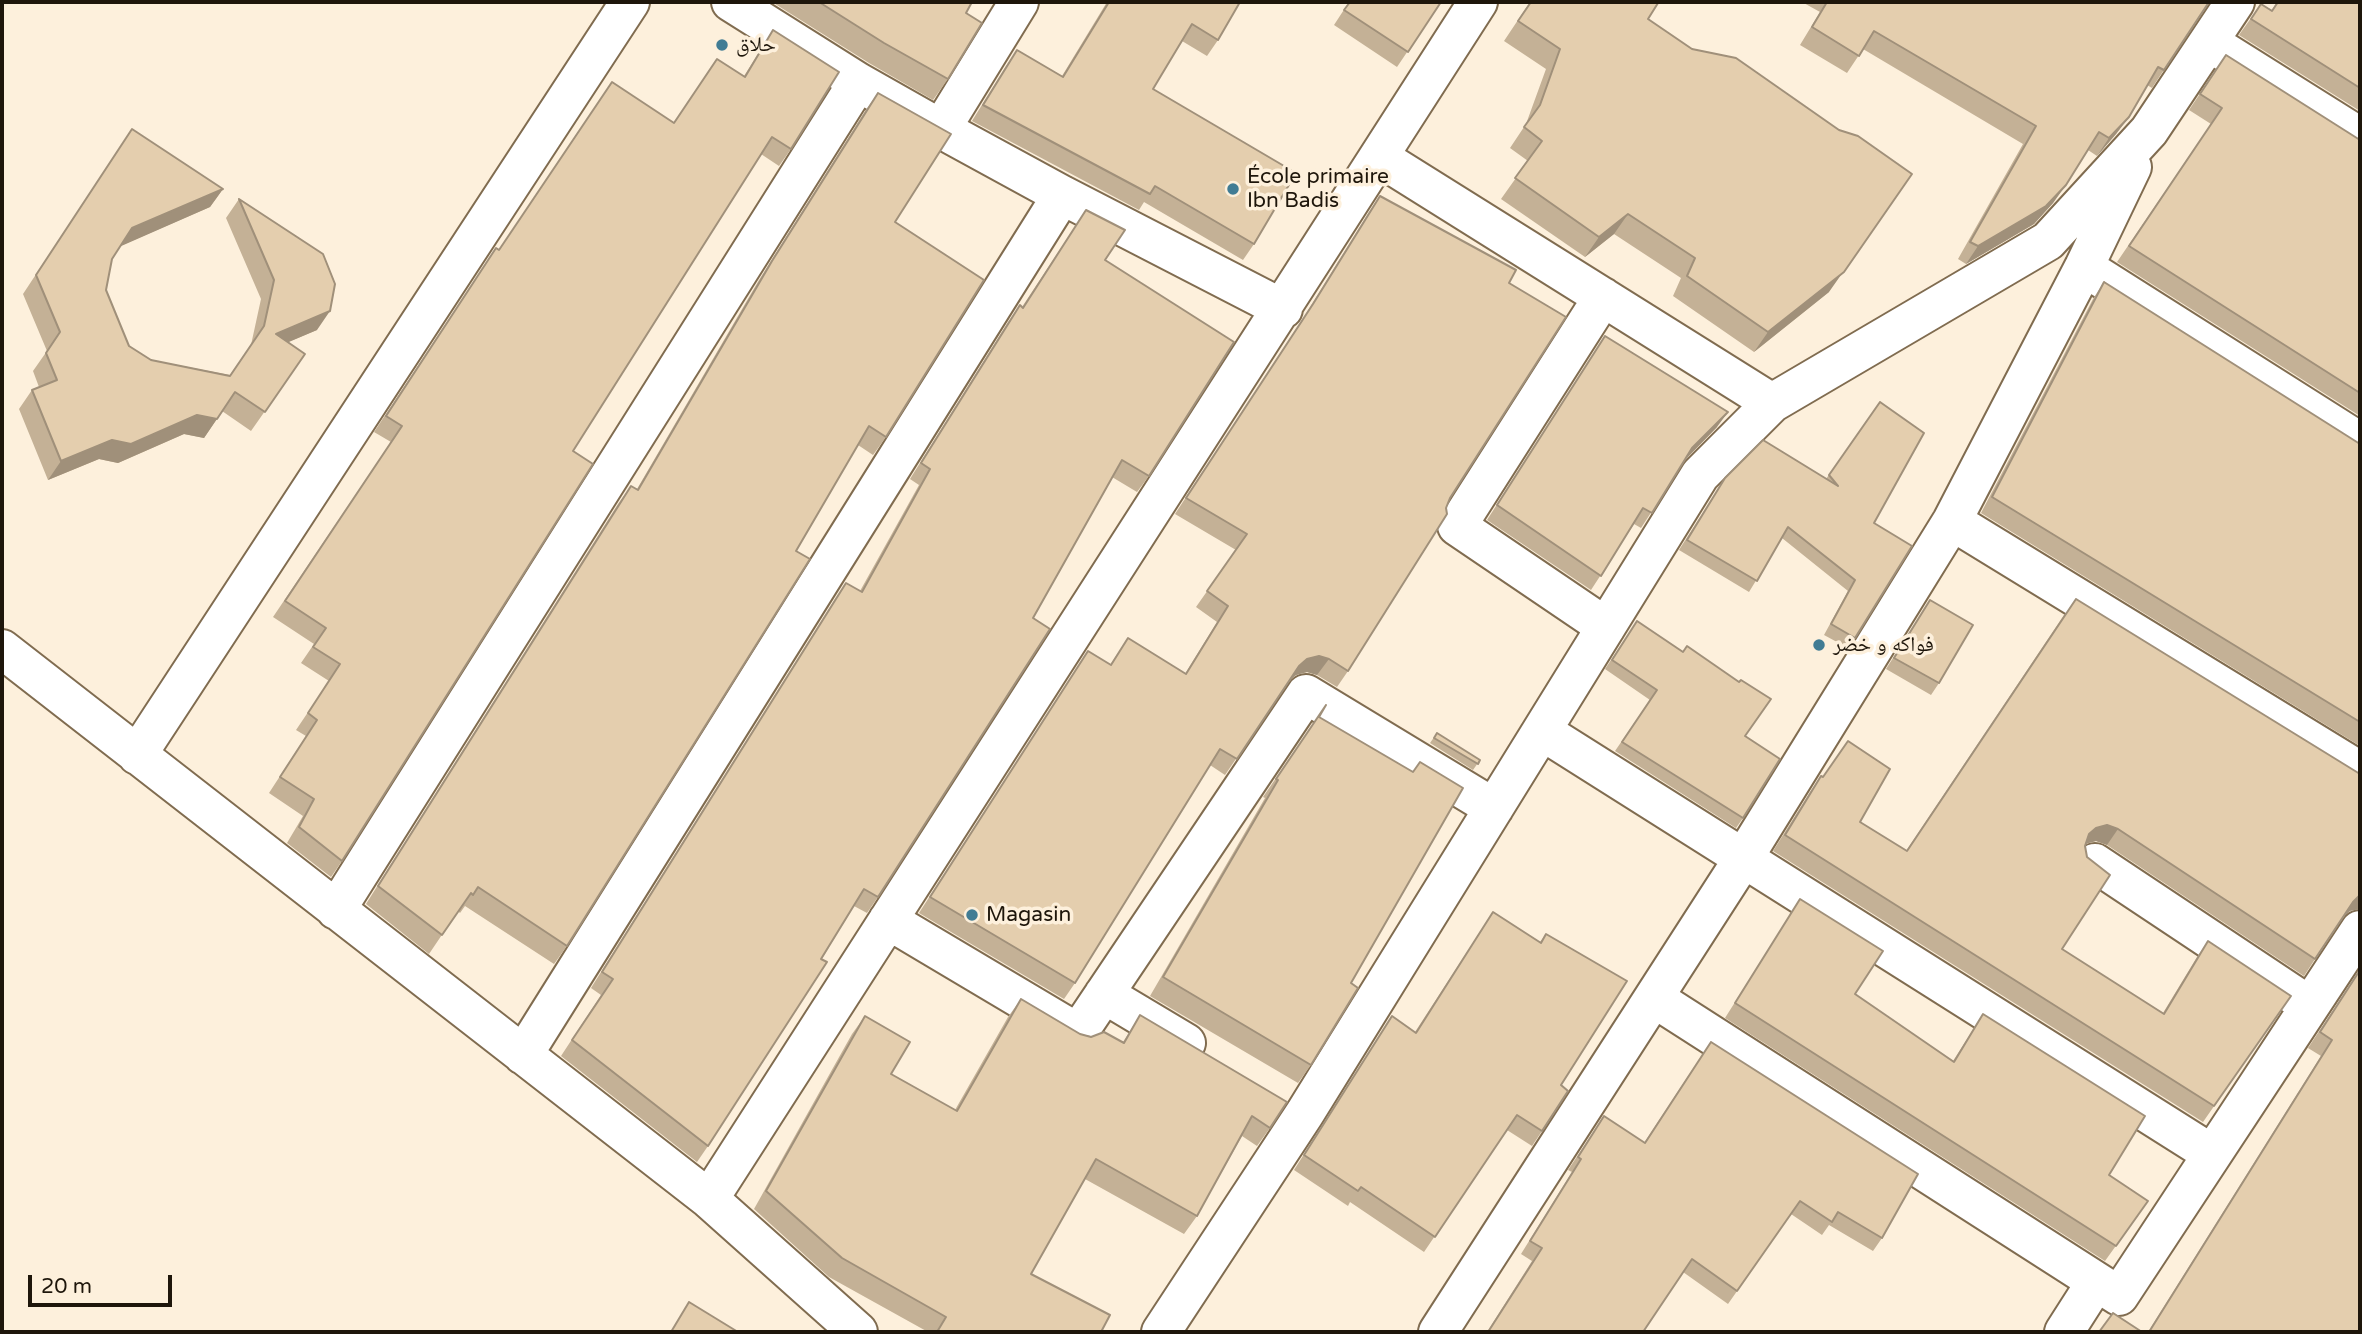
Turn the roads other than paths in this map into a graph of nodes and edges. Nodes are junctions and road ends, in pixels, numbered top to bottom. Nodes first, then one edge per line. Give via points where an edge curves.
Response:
1 (629, 2) edge
2 (731, 2) edge
3 (1019, 2) edge
4 (1478, 2) edge
5 (2235, 2) edge
6 (2209, 42) junction
7 (858, 82) junction
8 (941, 129) junction
9 (2149, 131) junction
10 (2360, 136) edge
11 (1379, 157) junction
12 (1062, 195) junction
13 (2084, 267) junction
14 (1603, 297) junction
15 (1283, 309) junction
16 (1772, 403) junction
17 (2360, 442) edge
18 (1952, 521) junction
19 (1606, 627) junction
20 (2, 649) edge
21 (1542, 732) junction
22 (137, 755) junction
23 (2360, 771) edge
24 (1494, 808) junction
25 (1743, 859) junction
26 (2095, 863) edge
27 (336, 910) junction
28 (888, 920) junction
29 (2360, 930) edge
30 (1104, 994) junction
31 (1654, 998) junction
32 (2310, 1006) junction
33 (523, 1055) junction
34 (1210, 1057) edge
35 (1269, 1092) edge
36 (1305, 1113) junction
37 (2212, 1154) junction
38 (709, 1199) junction
39 (2096, 1282) junction
40 (858, 1332) edge
41 (1161, 1332) edge
42 (1438, 1332) edge
43 (2064, 1332) edge

1 - 22 street
2 - 7 street
3 - 8 street
4 - 11 street
5 - 6 street
6 - 9 street
6 - 10 street
7 - 8 street
7 - 27 street
8 - 12 street
9 - 13 street
9 - 16 street via 2048,241
11 - 14 street
11 - 15 street
12 - 15 street
12 - 33 street
13 - 17 street
13 - 18 street
14 - 16 street
14 - 19 street via 1457,526
15 - 28 street
16 - 19 street via 1700,475
18 - 23 street
18 - 25 street
19 - 21 street
20 - 22 street
21 - 24 street
21 - 25 street
22 - 27 street
24 - 30 street via 1306,694
24 - 36 street
25 - 31 street
25 - 37 street
26 - 32 street
27 - 33 street
28 - 30 street via 1078,1033
28 - 38 street
29 - 32 street
30 - 34 street
31 - 39 street
31 - 42 street
32 - 37 street
33 - 38 street
35 - 36 street
36 - 41 street
37 - 39 street via 2119,1296
38 - 40 street
39 - 43 street

